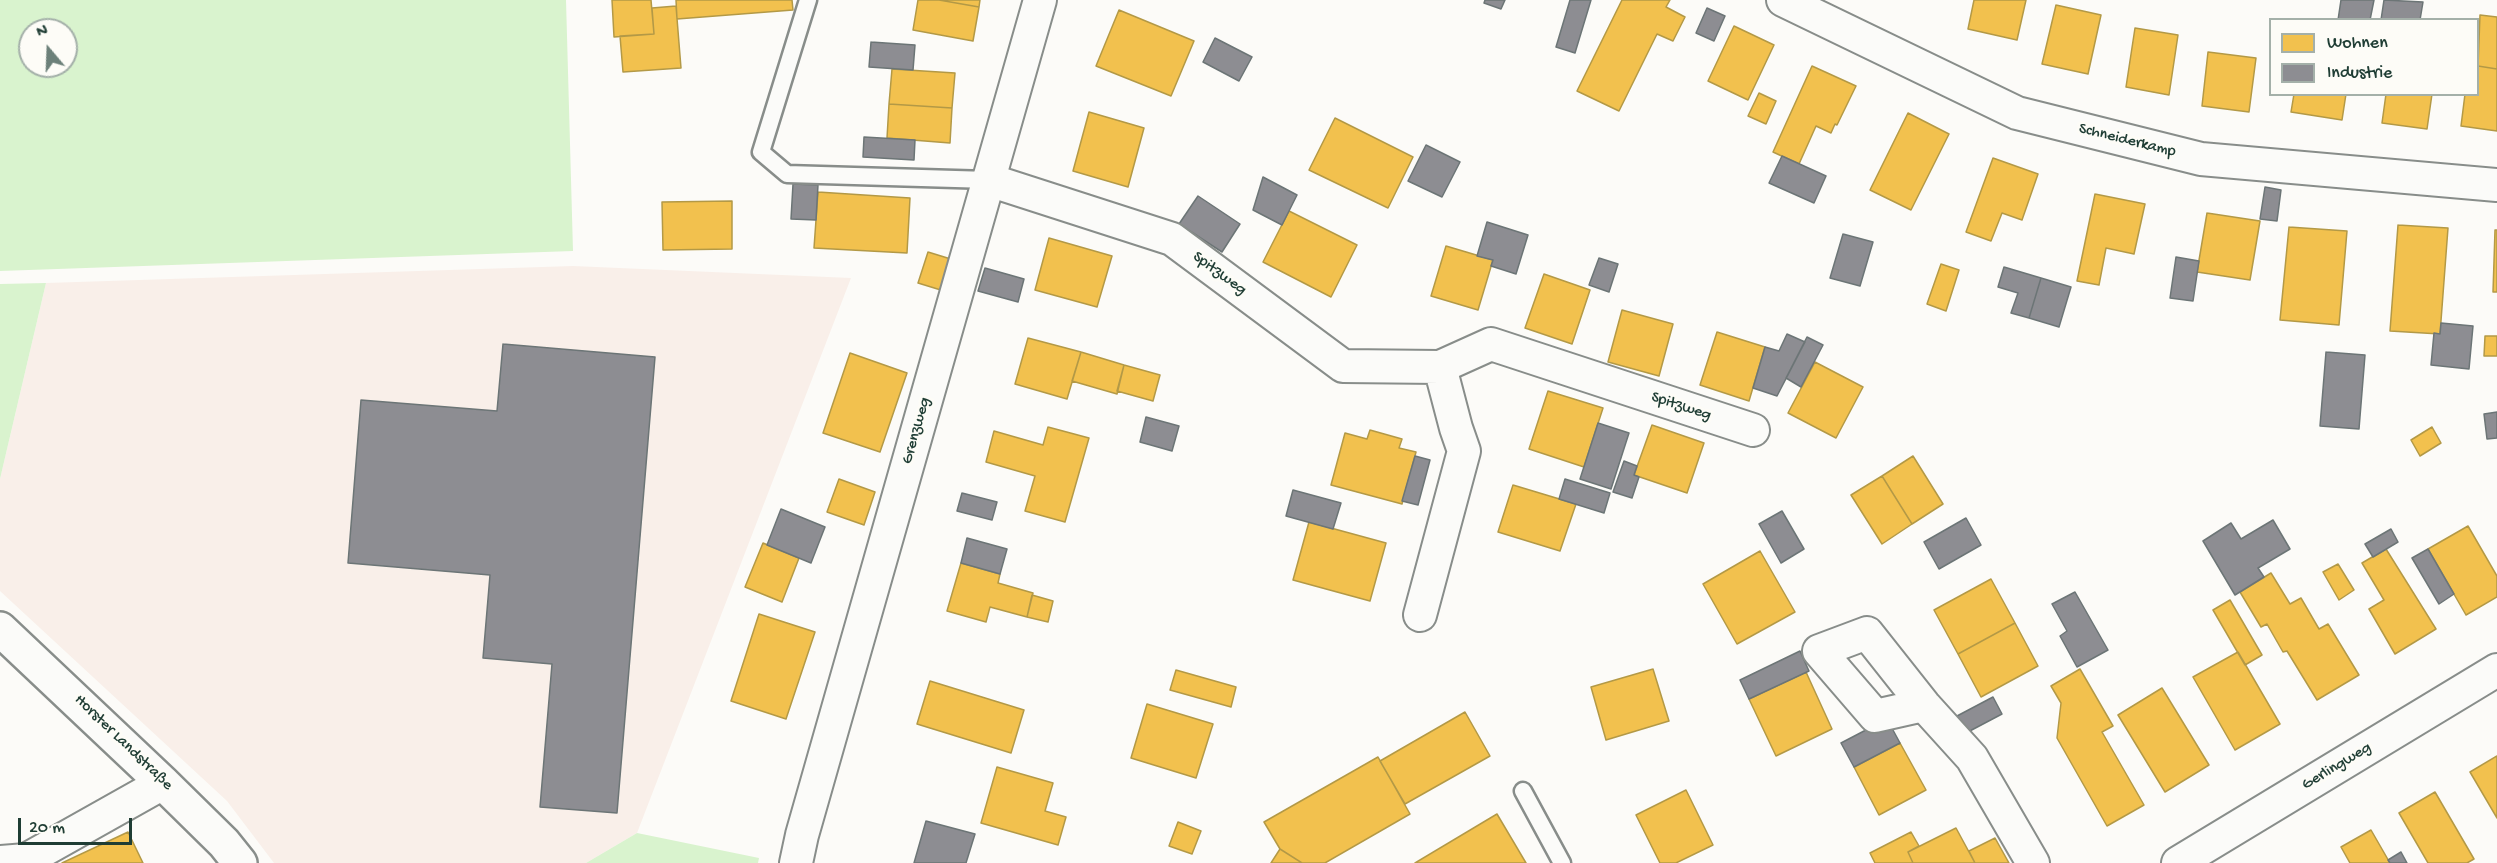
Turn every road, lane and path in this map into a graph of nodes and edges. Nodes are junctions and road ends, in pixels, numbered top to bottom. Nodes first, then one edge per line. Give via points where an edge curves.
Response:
1 (808, 0) edge
2 (1041, 0) edge
3 (1784, 0) edge
4 (989, 180) junction
5 (2497, 185) edge
6 (1440, 367) junction
7 (1753, 430) dead end
8 (1420, 615) dead end
9 (0, 629) edge
10 (2497, 670) edge
11 (1924, 705) dead end
12 (163, 783) junction
13 (1523, 791) dead end
14 (0, 861) edge
15 (240, 863) edge
16 (796, 863) edge
17 (1562, 863) edge
18 (2032, 863) edge
19 (2178, 863) edge

1 - 4 lane via 761,152 787,174
2 - 4 street, Grenzweg
3 - 5 street, Schneiderkamp via 2017,113 2201,159
4 - 6 street, Spitzweg via 1172,239 1343,366
4 - 16 street, Grenzweg
6 - 7 street, Spitzweg via 1491,344
6 - 8 street via 1464,451
9 - 12 main road, Horster Landstraße
10 - 19 street, Gerlingweg
11 - 18 street via 1972,758
12 - 14 street via 26,860
12 - 15 main road, Horster Landstraße
13 - 17 lane

